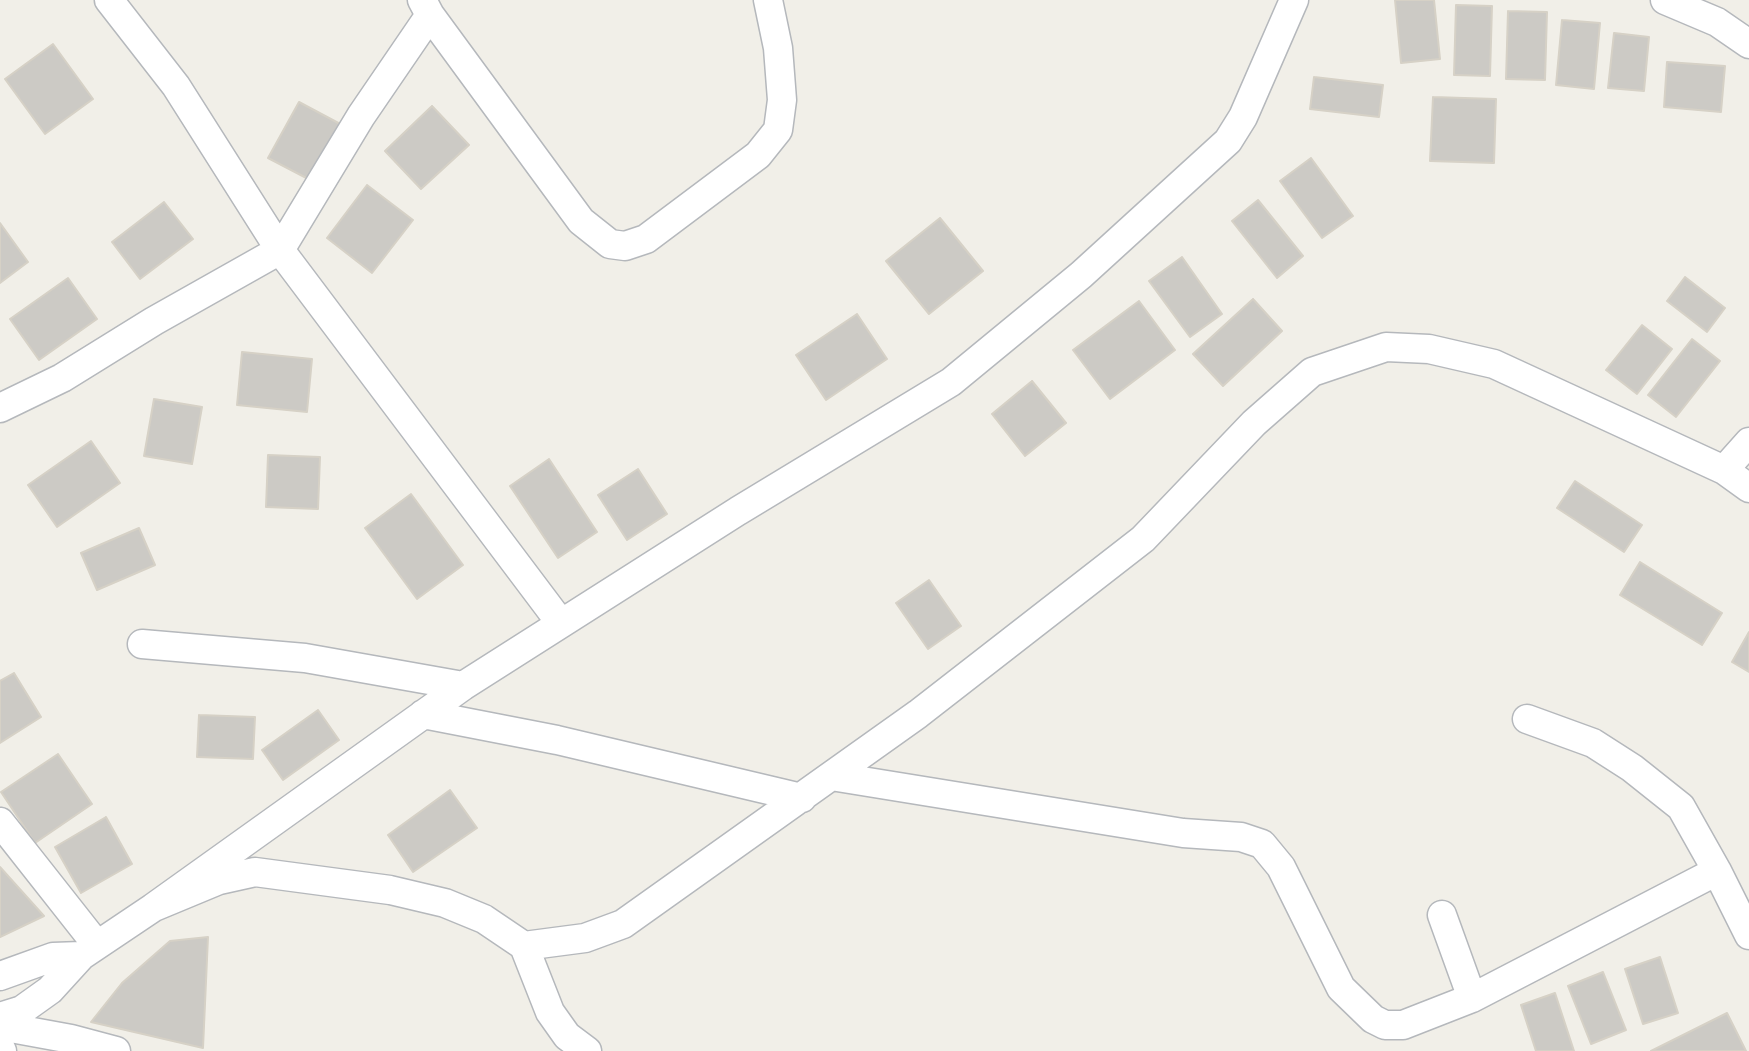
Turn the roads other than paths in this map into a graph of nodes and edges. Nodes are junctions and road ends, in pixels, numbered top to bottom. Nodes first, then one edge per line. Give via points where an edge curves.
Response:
1 (109, 0) edge
2 (768, 0) edge
3 (1294, 0) edge
4 (1665, 0) edge
5 (426, 7) edge
6 (1749, 44) edge
7 (280, 250) junction
8 (0, 408) edge
9 (1749, 442) edge
10 (1724, 470) junction
11 (1749, 488) edge
12 (560, 622) junction
13 (142, 644) dead end
14 (463, 686) junction
15 (423, 714) junction
16 (1527, 719) dead end
17 (831, 776) junction
18 (802, 797) junction
19 (0, 822) edge
20 (1717, 871) junction
21 (154, 907) junction
22 (1442, 915) dead end
23 (1749, 935) edge
24 (524, 946) junction
25 (89, 951) junction
26 (0, 976) edge
27 (1472, 998) junction
28 (0, 1002) edge
29 (0, 1018) edge
30 (0, 1026) edge
31 (117, 1051) edge
32 (587, 1051) edge

1 - 7 street via 176,86
2 - 5 street via 778,48 782,100 778,130 758,155 646,239 625,246 610,244 581,221
3 - 12 street via 1228,141 1081,275 951,382
4 - 6 street via 1717,22
5 - 7 street
7 - 8 street via 62,378
7 - 12 street
9 - 10 street
10 - 11 street
10 - 17 street via 1494,364 1429,349 1385,347 1312,372 1254,424 1143,539 918,715
12 - 14 street
13 - 14 street via 305,657
14 - 15 street
15 - 18 street
15 - 21 street
16 - 20 street via 1593,743 1681,807
17 - 18 street
17 - 27 street via 1183,832 1241,837 1262,844 1281,867 1341,988 1373,1019 1385,1025 1403,1025
18 - 24 street via 623,924 585,938
19 - 25 street
20 - 23 street
20 - 27 street
21 - 24 street via 219,880 254,872 390,890 444,903 484,919
21 - 25 street
22 - 27 street
24 - 32 street via 550,1012 567,1036
25 - 26 street via 53,957
25 - 29 street via 50,990 22,1010
28 - 29 street
30 - 31 street

